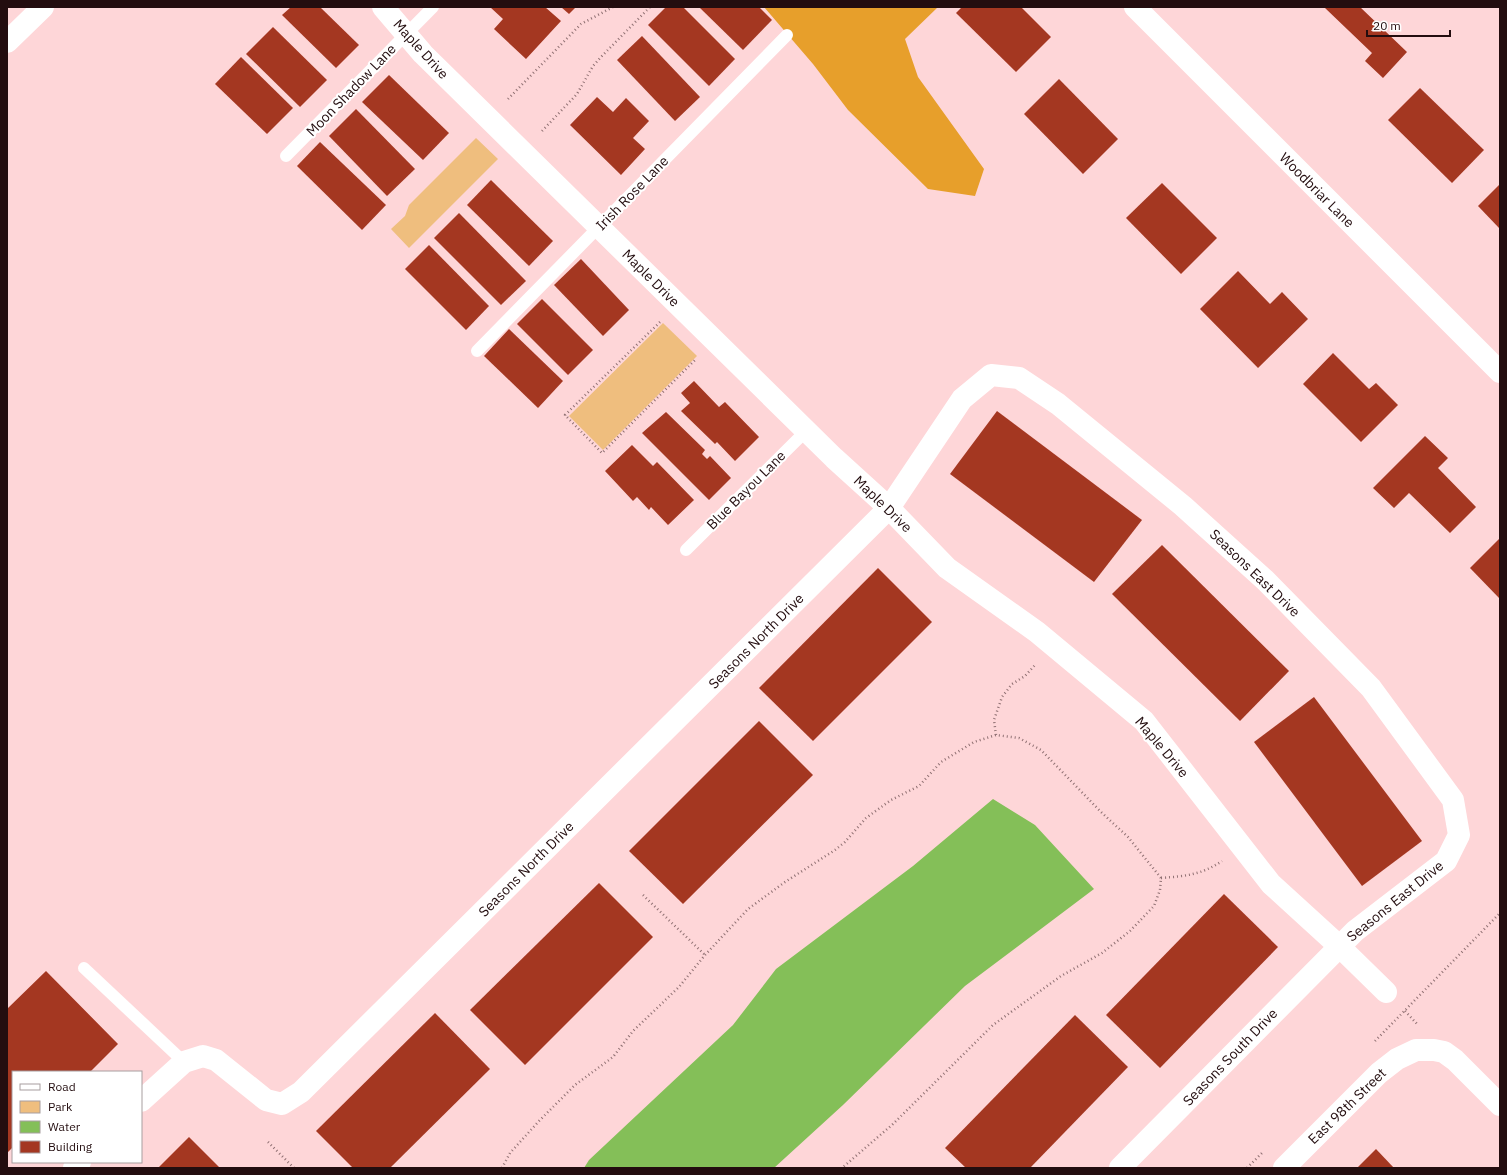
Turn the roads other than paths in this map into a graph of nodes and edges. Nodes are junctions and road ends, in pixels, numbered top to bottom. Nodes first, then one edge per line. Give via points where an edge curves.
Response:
1 (43, 7) edge
2 (383, 7) edge
3 (433, 7) edge
4 (1135, 7) edge
5 (406, 34) junction
6 (787, 35) dead end
7 (7, 42) edge
8 (286, 156) dead end
9 (599, 227) junction
10 (477, 351) dead end
11 (1500, 372) edge
12 (806, 431) junction
13 (889, 508) junction
14 (686, 550) dead end
15 (1339, 946) junction
16 (84, 968) dead end
17 (1386, 992) dead end
18 (184, 1062) junction
19 (142, 1100) edge
20 (1500, 1105) edge
21 (1120, 1168) edge
22 (1284, 1168) edge

1 - 7 street
2 - 5 street, Maple Drive
3 - 5 lane, Moon Shadow Lane
4 - 11 street, Woodbriar Lane
5 - 8 lane, Moon Shadow Lane
5 - 9 street, Maple Drive via 423,54
6 - 9 lane, Irish Rose Lane
9 - 10 lane, Irish Rose Lane
9 - 12 street, Maple Drive
12 - 13 street, Maple Drive
12 - 14 lane, Blue Bayou Lane
13 - 15 street, Maple Drive via 947,568 1037,632 1144,721 1271,884
13 - 15 street, Seasons East Drive via 962,399 990,375 1019,378 1058,404 1178,501 1265,580 1370,688 1453,800 1459,835 1446,861
13 - 18 street, Seasons North Drive via 301,1092 282,1104 271,1102 216,1060 202,1056
15 - 17 street, Maple Drive
15 - 21 street, Seasons South Drive
16 - 18 lane
18 - 19 street, Seasons North Drive
20 - 22 street, East 98th Street via 1444,1052 1416,1050 1397,1059 1379,1073

